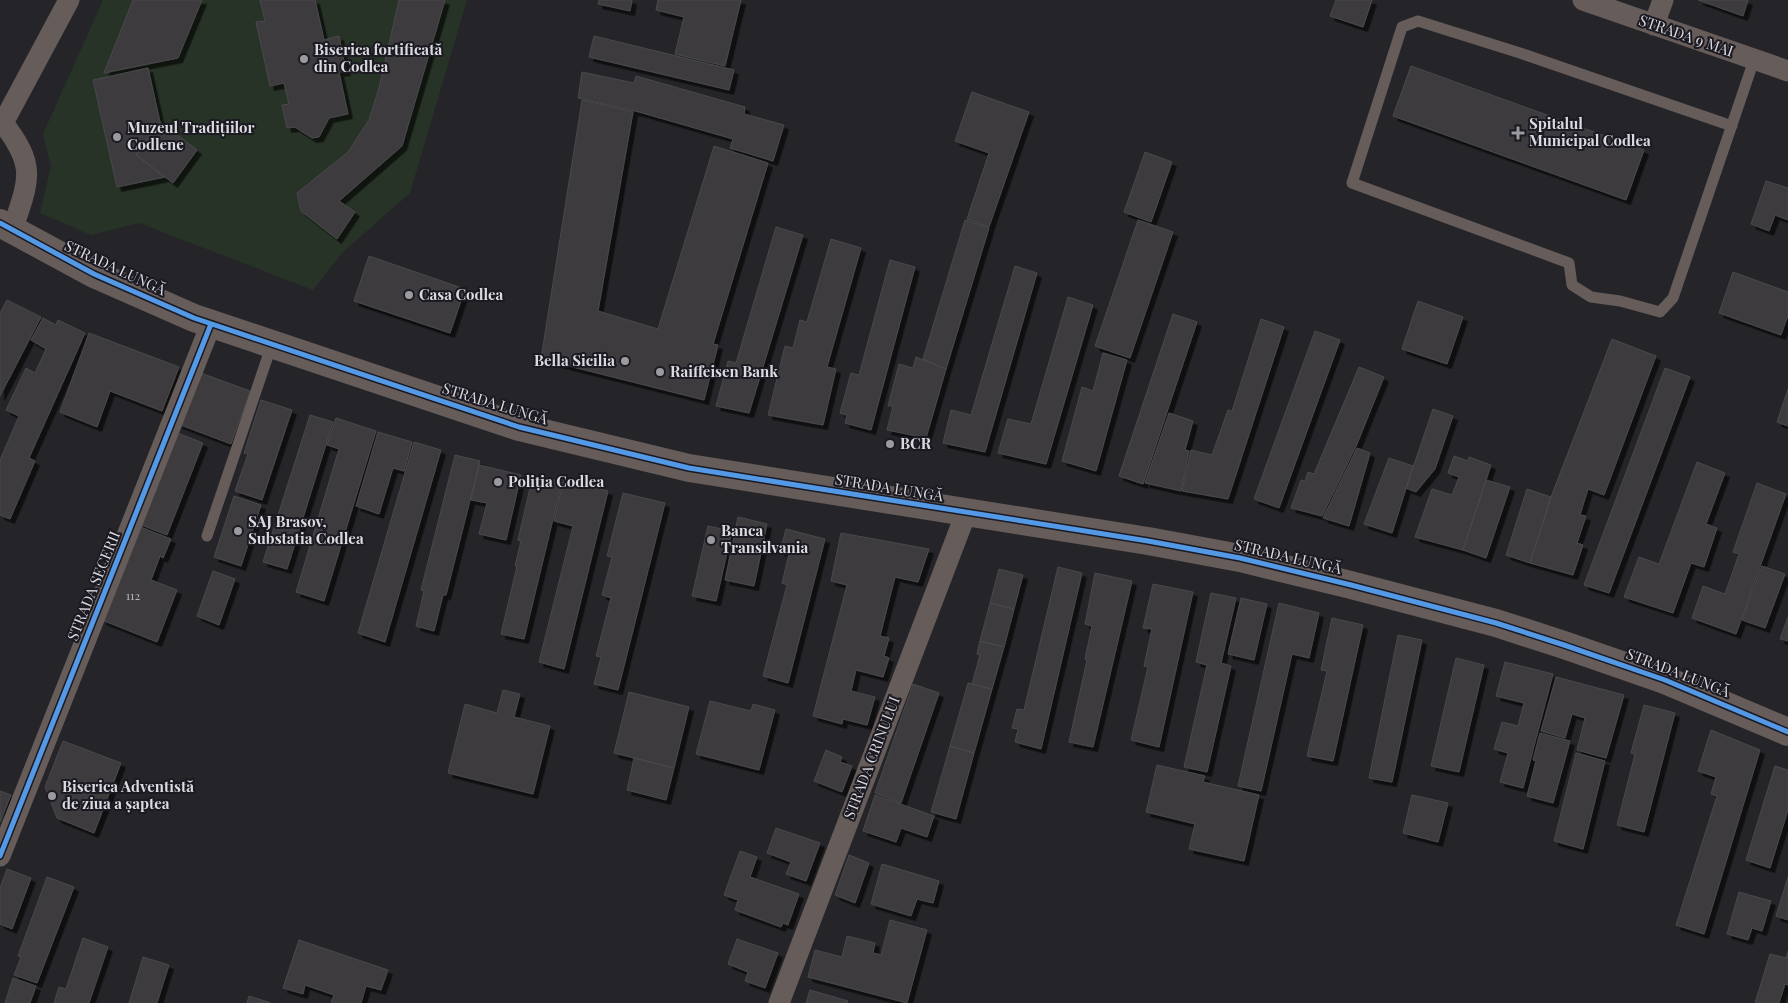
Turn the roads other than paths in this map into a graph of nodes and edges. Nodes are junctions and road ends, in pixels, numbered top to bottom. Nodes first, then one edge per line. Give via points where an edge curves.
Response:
1 (69, 0) edge
2 (1583, 0) edge
3 (1663, 0) edge
4 (1654, 25) junction
5 (1754, 60) junction
6 (1788, 71) edge
7 (2, 124) edge
8 (1732, 126) junction
9 (6, 227) edge
10 (211, 324) junction
11 (272, 344) junction
12 (966, 513) junction
13 (208, 536) dead end
14 (1788, 732) edge
15 (0, 856) edge
16 (779, 1003) edge

1 - 7 street
2 - 4 street, STRADA 9 MAI
3 - 4 street
4 - 5 street, STRADA 9 MAI
5 - 6 street, STRADA 9 MAI
5 - 8 lane
7 - 9 street via 20,145 27,164 26,189
8 - 8 lane via 1418,21 1402,27 1352,183 1569,263 1572,285 1591,297 1660,312 1673,298
9 - 10 highway, STRADA LUNGĂ via 94,274
10 - 11 highway, STRADA LUNGĂ
10 - 15 street, STRADA SECERII
11 - 12 highway, STRADA LUNGĂ via 519,427 690,468
11 - 13 lane
12 - 14 highway, STRADA LUNGĂ via 1148,540 1240,558 1496,623 1665,680
12 - 16 street, STRADA CRINULUI

